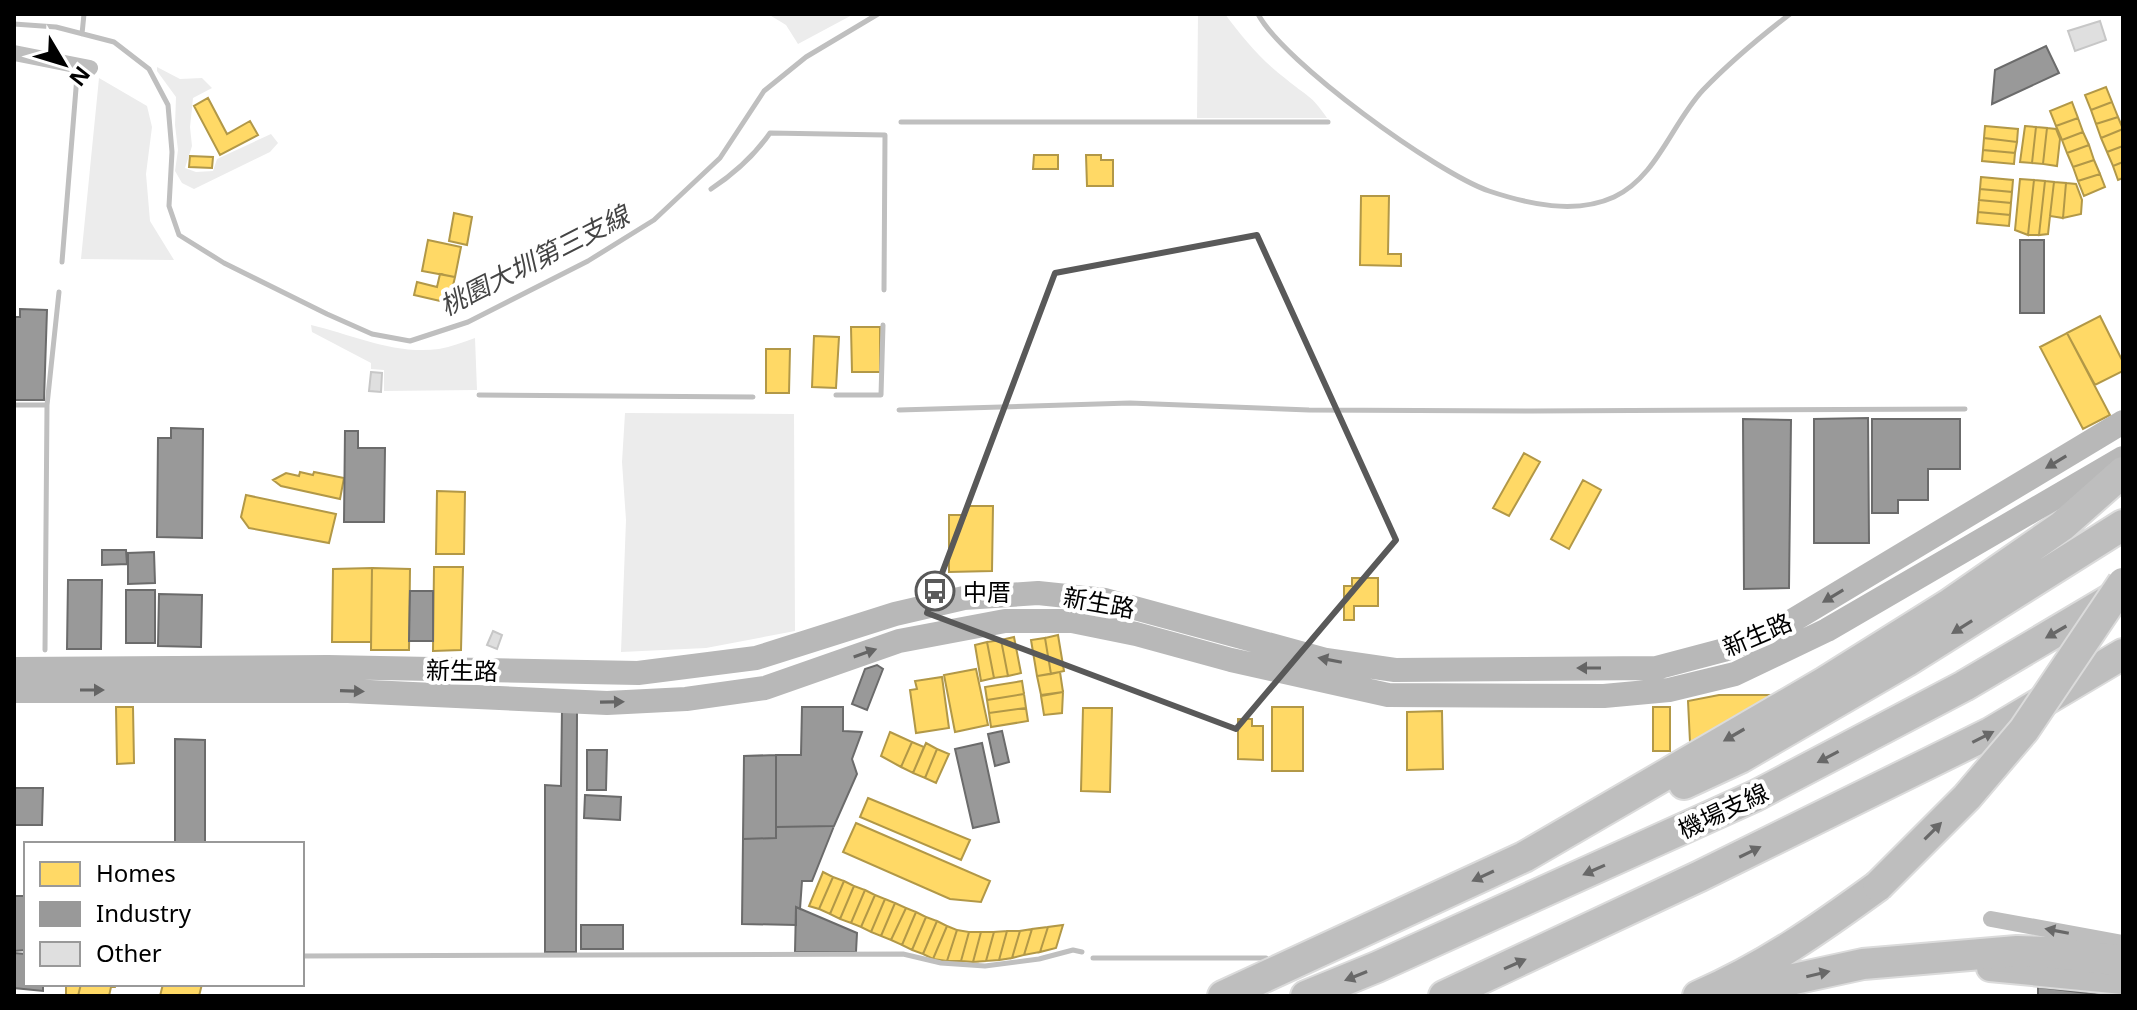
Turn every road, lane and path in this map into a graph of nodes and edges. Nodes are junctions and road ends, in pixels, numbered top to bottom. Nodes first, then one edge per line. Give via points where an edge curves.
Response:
1 (14, 53) edge
2 (90, 68) dead end
3 (2123, 422) edge
4 (2123, 458) edge
5 (2123, 472) edge
6 (2123, 525) edge
7 (2123, 583) edge
8 (2123, 592) edge
9 (2123, 654) edge
10 (14, 669) edge
11 (14, 691) edge
12 (1524, 857) junction
13 (1991, 919) dead end
14 (2123, 943) edge
15 (2123, 961) edge
16 (1990, 968) dead end
17 (2123, 981) edge
18 (1223, 996) edge
19 (1306, 996) edge
20 (1444, 996) edge
21 (1698, 996) edge
22 (1743, 996) edge

1 - 2 street
3 -> 10 main road, 新生路 via 1770,634 1656,668 1395,670 1326,660 1105,600 1038,593 964,598 756,658 638,673 328,667
11 -> 4 main road, 新生路 via 348,691 607,703 686,699 765,688 899,641 1005,621 1072,621 1388,695 1604,696 1669,690 1735,674 1827,630
5 -> 12 highway via 2062,526 1948,605
6 -> 12 highway via 1740,758
21 -> 7 highway, bridge via 1798,944 1878,886 1967,797 2024,730
8 -> 19 highway, 機場支線 via 1964,686 1755,796
20 -> 9 highway, 機場支線 via 1990,733
12 -> 18 highway
14 -> 13 street
22 -> 15 highway via 1863,964 2017,951
16 - 17 main road

